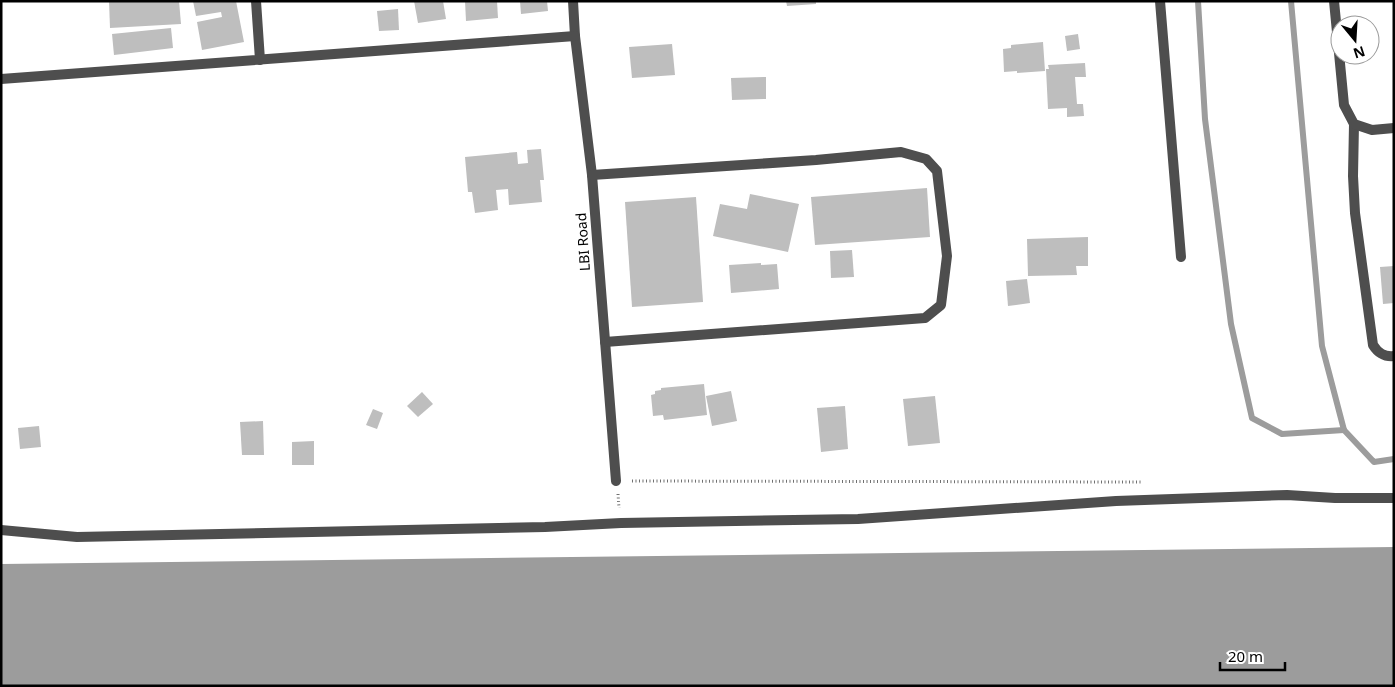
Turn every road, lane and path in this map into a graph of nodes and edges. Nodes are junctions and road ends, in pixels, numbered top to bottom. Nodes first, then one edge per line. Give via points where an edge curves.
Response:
1 (256, 1) edge
2 (574, 1) edge
3 (1160, 1) edge
4 (1334, 1) edge
5 (575, 36) junction
6 (260, 60) junction
7 (1, 78) edge
8 (1354, 124) junction
9 (1394, 128) edge
10 (592, 175) junction
11 (1181, 257) dead end
12 (605, 342) junction
13 (1394, 356) edge
14 (616, 481) junction
15 (1150, 482) dead end
16 (1394, 498) edge
17 (621, 523) junction
18 (1, 530) edge

1 - 6 street
2 - 5 street, LBI Road
3 - 11 street
4 - 8 street via 1344,105
5 - 6 street
5 - 10 street, LBI Road
6 - 7 street
8 - 9 street via 1372,130
8 - 13 street via 1355,213 1373,345 1382,355
10 - 12 street, LBI Road
10 - 12 street via 901,152 926,159 937,171 946,256 940,305 925,318
12 - 14 street, LBI Road
14 - 15 path
14 - 17 path
16 - 17 street via 1287,495 1116,501 858,519
17 - 18 street via 77,537

